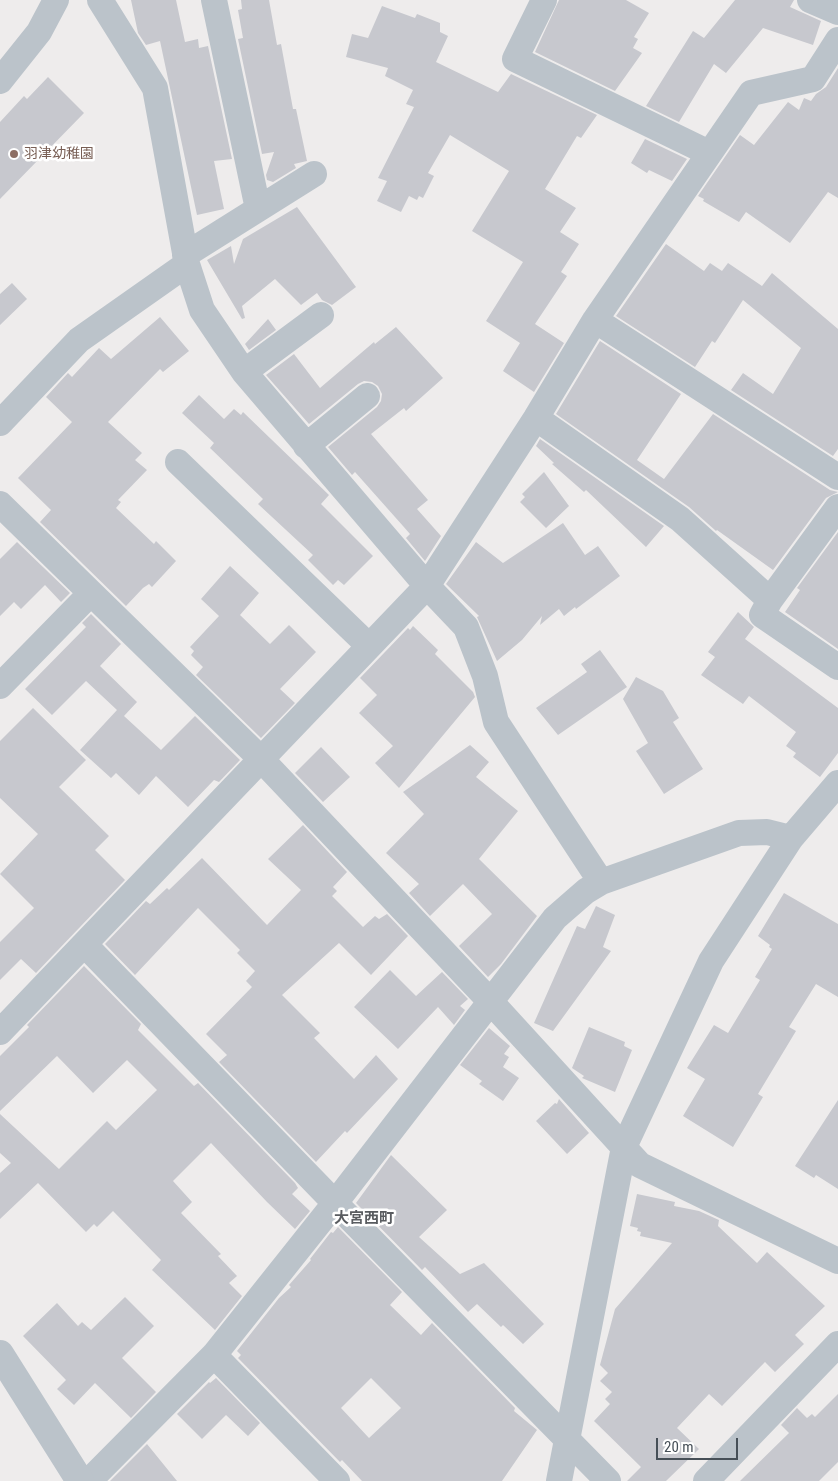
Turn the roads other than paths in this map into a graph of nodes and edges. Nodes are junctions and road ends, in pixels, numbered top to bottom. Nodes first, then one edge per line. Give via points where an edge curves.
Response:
1 (56, 0) edge
2 (100, 0) edge
3 (214, 0) edge
4 (544, 0) edge
5 (810, 0) edge
6 (838, 12) edge
7 (838, 40) edge
8 (0, 81) edge
9 (709, 153) junction
10 (314, 174) dead end
11 (258, 209) junction
12 (186, 260) junction
13 (321, 315) dead end
14 (595, 320) junction
15 (244, 372) junction
16 (367, 396) dead end
17 (536, 418) junction
18 (0, 423) edge
19 (306, 446) junction
20 (178, 462) dead end
21 (838, 477) edge
22 (0, 504) edge
23 (838, 507) edge
24 (427, 586) junction
25 (91, 593) junction
26 (770, 600) junction
27 (369, 646) junction
28 (838, 667) edge
29 (0, 686) edge
30 (260, 758) junction
31 (838, 783) edge
32 (791, 838) junction
33 (601, 882) junction
34 (86, 945) junction
35 (490, 1001) junction
36 (0, 1032) edge
37 (624, 1147) junction
38 (335, 1204) junction
39 (838, 1261) edge
40 (838, 1344) edge
41 (0, 1354) edge
42 (214, 1354) junction
43 (566, 1440) junction
44 (80, 1481) edge
45 (89, 1481) edge
46 (337, 1481) edge
47 (559, 1481) edge
48 (608, 1481) edge
49 (706, 1481) edge

1 - 8 street via 39,32
2 - 12 street via 155,88
3 - 11 street
4 - 9 street via 515,59
5 - 6 street
7 - 9 street via 813,79 751,92
9 - 14 street
10 - 11 street
11 - 12 street
12 - 15 street via 202,310
12 - 18 street via 79,340
13 - 15 street
14 - 17 street
14 - 21 street
15 - 19 street
16 - 19 street
17 - 24 street
17 - 26 street via 680,519
19 - 24 street
20 - 27 street
22 - 25 street
23 - 26 street
24 - 27 street
24 - 33 street via 466,627 485,676 496,722
25 - 29 street
25 - 30 street
26 - 28 street via 762,616
27 - 30 street
30 - 34 street
30 - 35 street
31 - 32 street
32 - 33 street via 767,832 739,833
32 - 37 street via 711,961
33 - 35 street via 555,918
34 - 36 street
34 - 38 street
35 - 37 street
35 - 38 street
37 - 39 street via 640,1165
37 - 43 street
38 - 42 street
38 - 43 street
40 - 49 street
41 - 44 street
42 - 45 street
42 - 46 street
43 - 47 street
43 - 48 street

